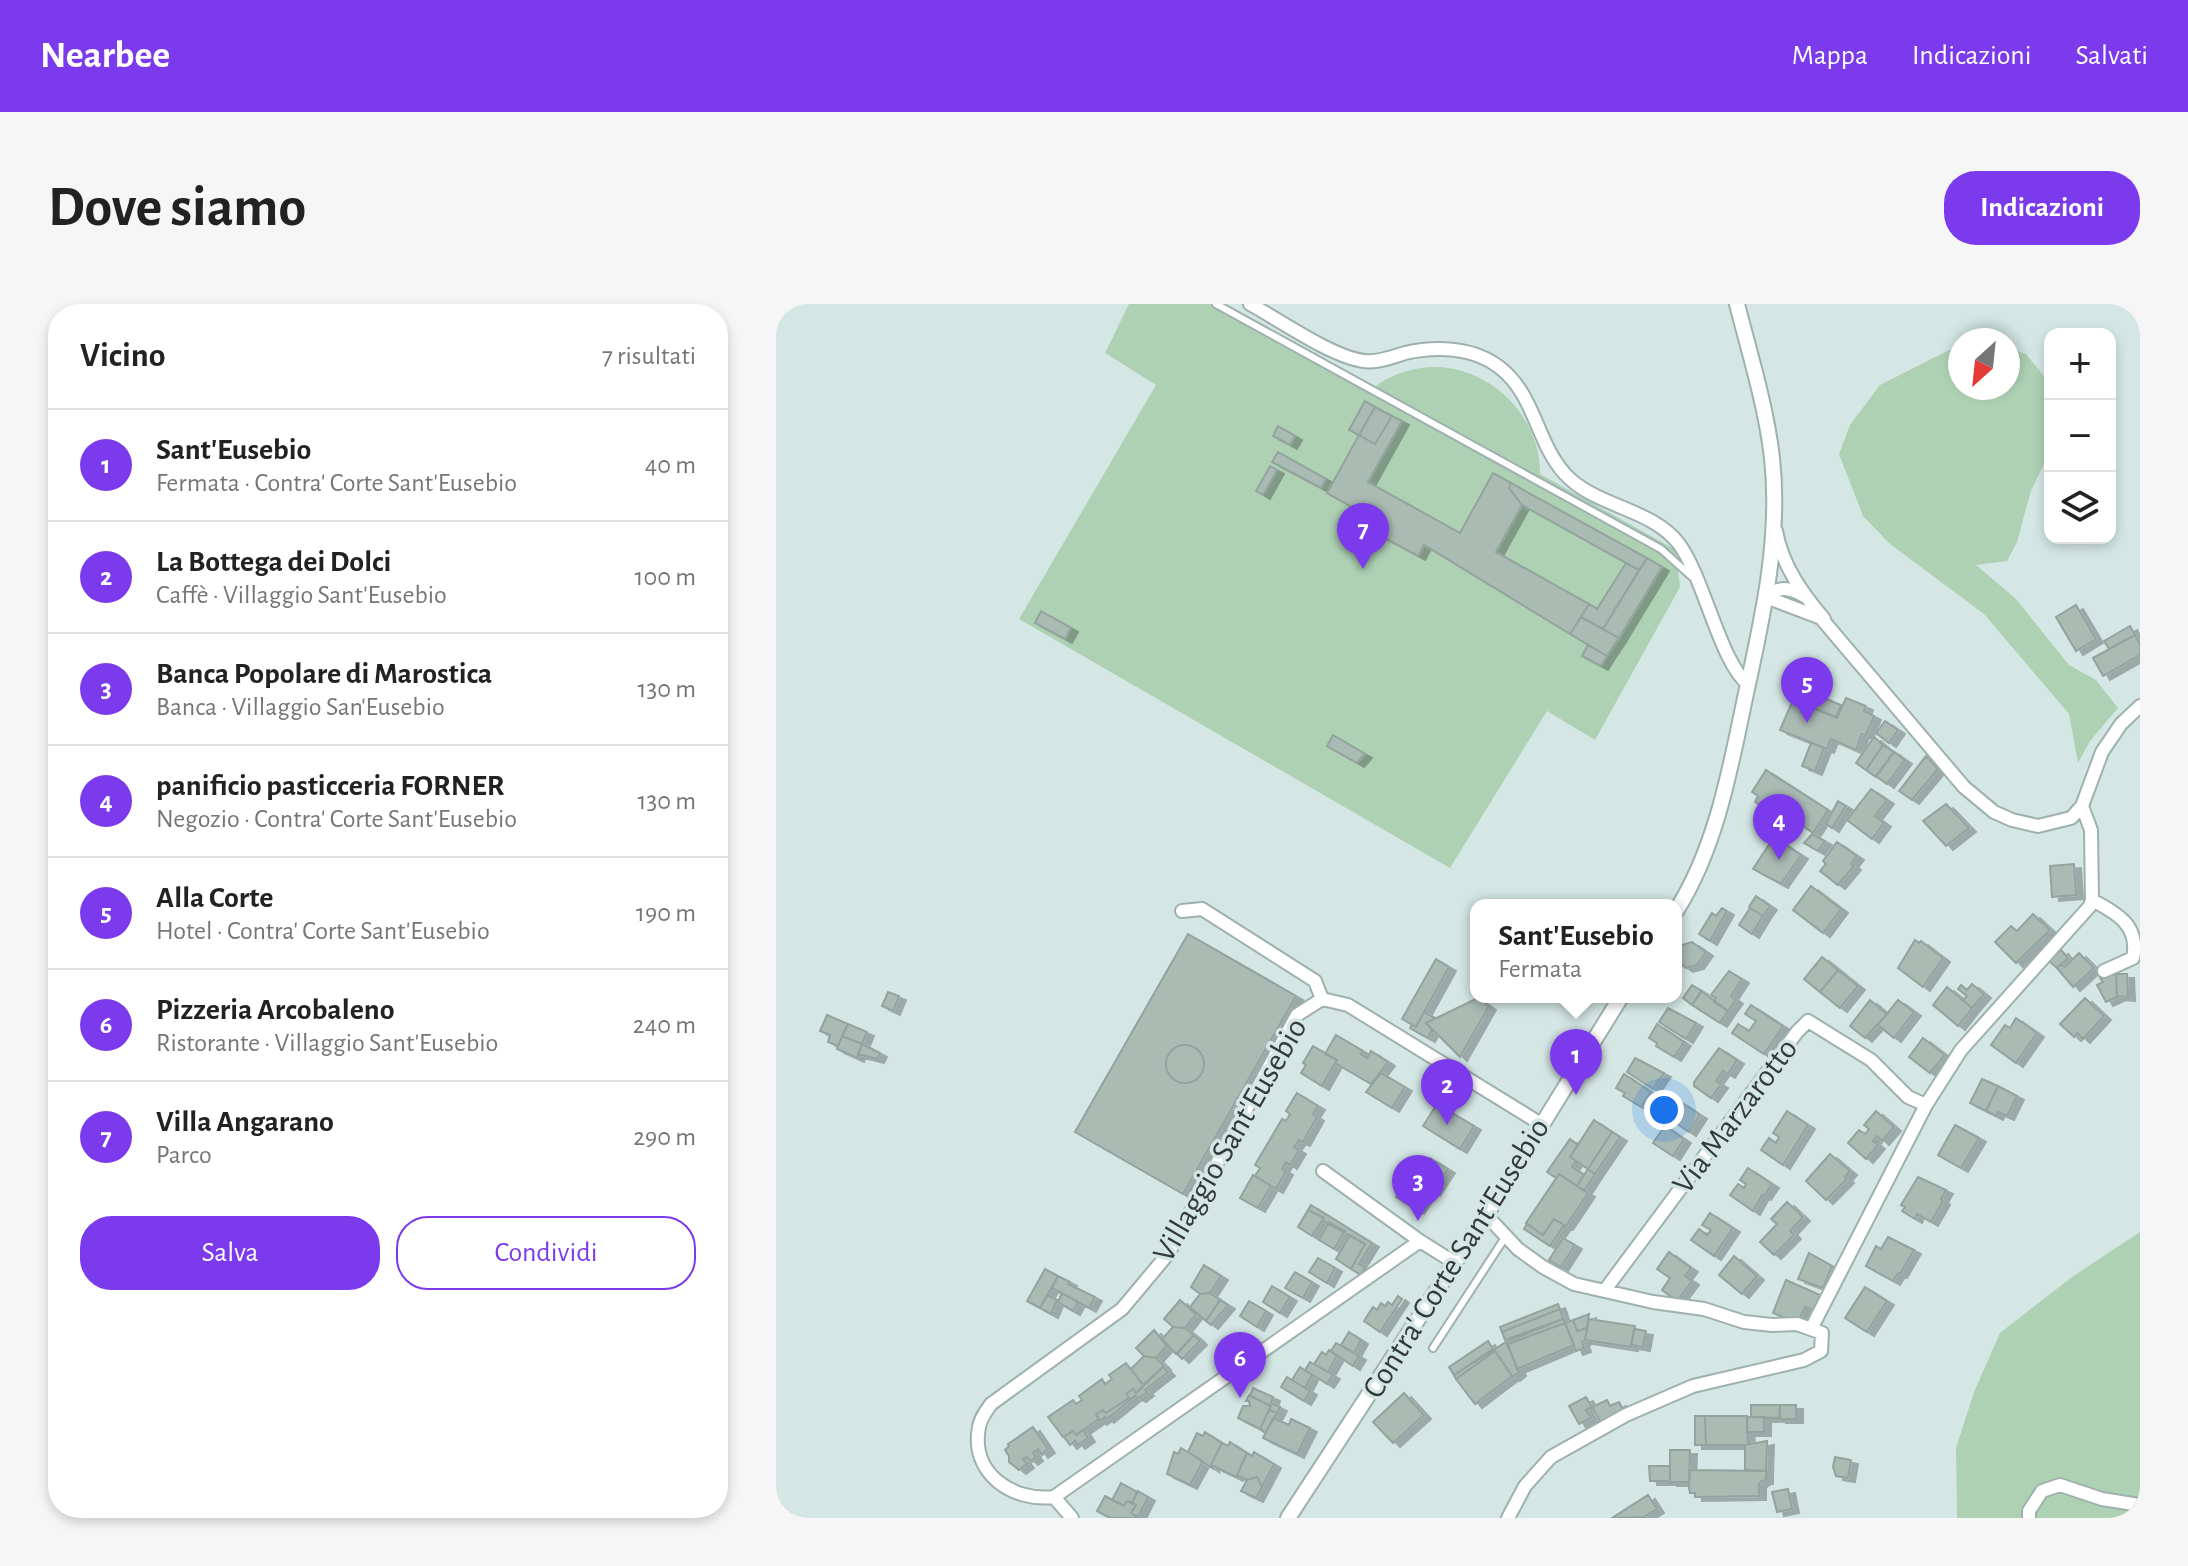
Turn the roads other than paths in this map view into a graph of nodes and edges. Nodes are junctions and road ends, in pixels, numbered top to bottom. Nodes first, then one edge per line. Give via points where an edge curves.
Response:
1 (1216, 304) edge
2 (1250, 304) edge
3 (1737, 304) edge
4 (1774, 519) junction
5 (1701, 587) junction
6 (1766, 597) junction
7 (1806, 597) junction
8 (1826, 623) junction
9 (1748, 684) junction
10 (2140, 706) edge
11 (2082, 806) junction
12 (1682, 899) edge
13 (2092, 900) junction
14 (1182, 911) dead end
15 (2104, 971) dead end
16 (1322, 999) junction
17 (1617, 1003) edge
18 (1926, 1105) junction
19 (1541, 1124) junction
20 (1323, 1171) dead end
21 (1486, 1215) junction
22 (1506, 1236) junction
23 (1420, 1241) junction
24 (1455, 1263) junction
25 (1605, 1290) junction
26 (1811, 1329) junction
27 (1433, 1348) dead end
28 (1054, 1497) junction
29 (2140, 1505) edge
30 (1072, 1518) edge
31 (1288, 1518) edge
32 (1508, 1518) edge
33 (2029, 1518) edge

1 - 5 lane via 1661,549
2 - 5 street via 1357,360 1440,349 1496,364 1517,384 1566,476 1661,528 1678,542
3 - 4 street via 1772,458
4 - 6 street
4 - 7 street via 1784,559
5 - 9 street via 1731,662
6 - 7 street via 1782,589
6 - 8 street
6 - 9 street
7 - 8 street
8 - 11 street via 1964,787 1994,812 2038,826 2071,818
9 - 12 street via 1707,850
10 - 11 street via 2102,752
11 - 13 street via 2091,830
13 - 15 street via 2126,920 2138,935 2133,958
13 - 18 street via 1961,1050
14 - 16 street via 1202,909 1315,981
16 - 19 street, Villaggio Sant'Eusebio via 1348,1005
16 - 28 street, Villaggio Sant'Eusebio via 1297,1015 1168,1254 1122,1309 991,1404 979,1424 982,1464 998,1483 1018,1495
17 - 19 street, Contra' Corte Sant'Eusebio
18 - 25 street, Via Marzarotto via 1908,1097 1871,1060 1808,1021
18 - 26 street
19 - 21 street, Contra' Corte Sant'Eusebio
20 - 23 street
21 - 22 street
21 - 24 street, Contra' Corte Sant'Eusebio
22 - 25 street via 1553,1273
22 - 27 lane
23 - 24 street
23 - 28 street
24 - 31 street, Contra' Corte Sant'Eusebio
25 - 26 street via 1744,1322
26 - 32 street via 1822,1333 1821,1351 1804,1360 1693,1386 1626,1415 1551,1457 1525,1486
28 - 30 street
29 - 33 street via 2060,1485 2042,1491

